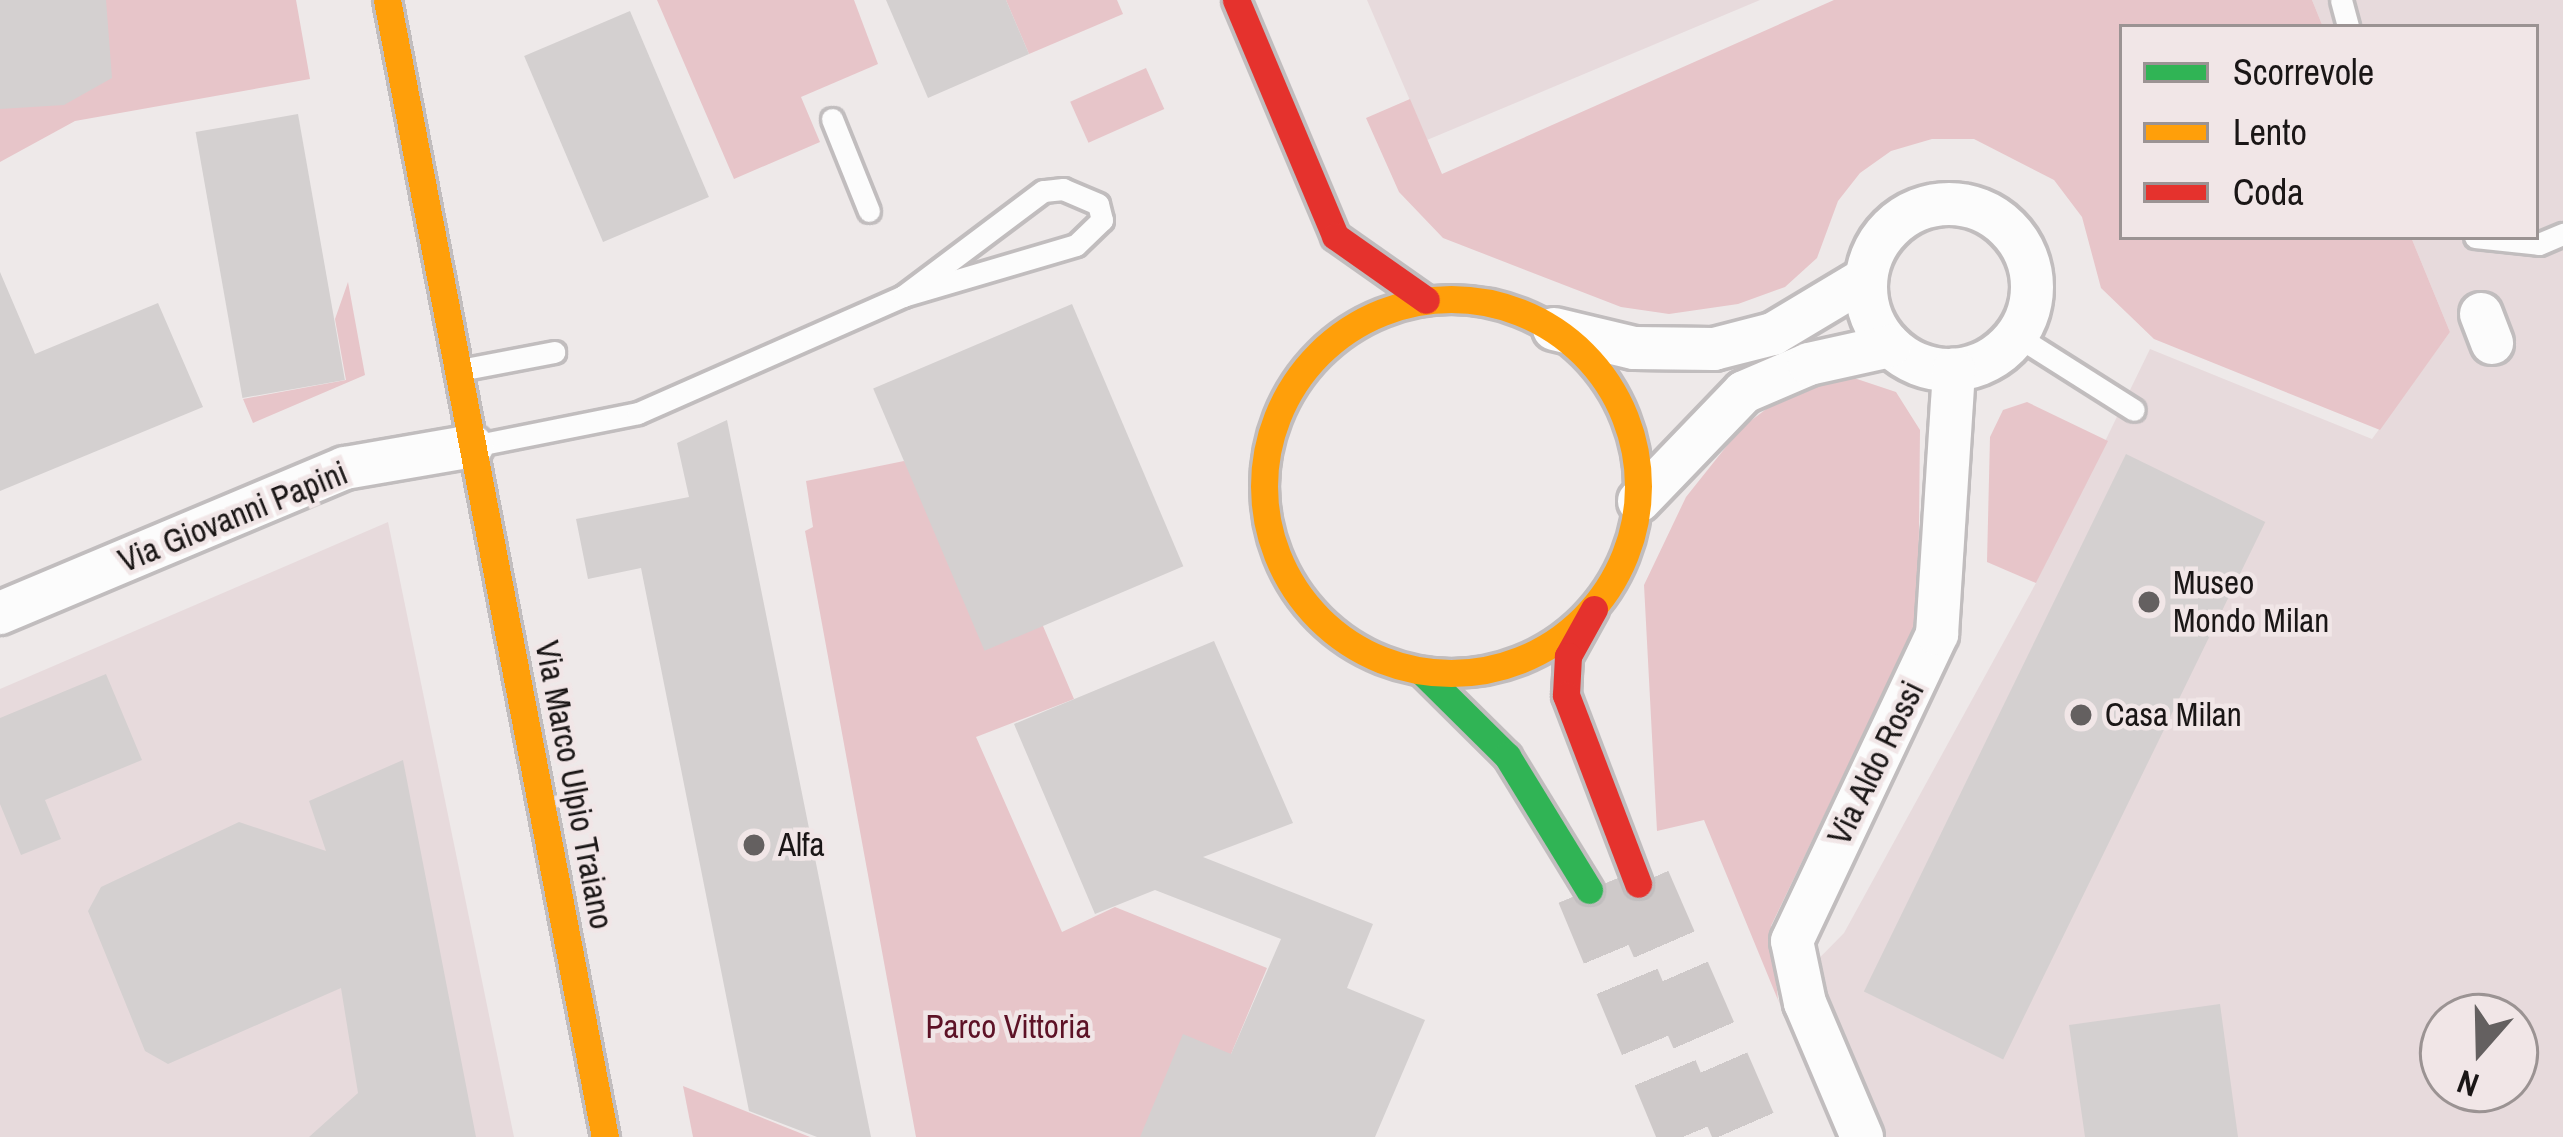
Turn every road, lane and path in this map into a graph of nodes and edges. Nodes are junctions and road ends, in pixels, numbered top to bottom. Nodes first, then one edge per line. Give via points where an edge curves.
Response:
1 (387, 0) edge
2 (1236, 0) edge
3 (832, 119) dead end
4 (869, 211) dead end
5 (2563, 234) edge
6 (1335, 236) junction
7 (2482, 240) edge
8 (1332, 272) dead end
9 (1865, 279) junction
10 (903, 296) junction
11 (1426, 300) junction
12 (1328, 309) dead end
13 (1555, 329) junction
14 (2017, 336) junction
15 (1890, 346) junction
16 (1324, 348) junction
17 (554, 352) dead end
18 (1954, 370) junction
19 (458, 371) junction
20 (2134, 410) dead end
21 (472, 446) junction
22 (1639, 501) junction
23 (1594, 609) junction
24 (0, 613) edge
25 (1422, 672) junction
26 (1639, 884) tunnel mouth
27 (1589, 890) tunnel mouth
28 (605, 1137) edge
29 (1862, 1137) edge

1 - 19 main road, Via Marco Ulpio Traiano
2 - 6 main road
3 - 4 lane
5 - 7 lane via 2539,244
6 - 8 main road
6 - 11 main road
9 - 13 street via 1773,334 1714,349 1634,348
9 - 14 street via 1888,229 1910,213 1936,204 1991,214 2027,256 2029,311
9 - 15 street via 1867,304
10 - 10 lane via 1076,245 1102,220 1098,204 1063,189 1043,191
10 - 21 lane via 638,413
11 - 13 main road via 1514,309
11 - 16 main road via 1372,316
12 - 16 main road
13 - 22 main road via 1592,362 1620,404 1636,451
14 - 18 street via 2000,353
14 - 20 lane
15 - 18 street via 1931,369
15 - 22 street via 1796,368 1744,392
16 - 25 main road via 1286,395 1266,451 1264,511 1282,568 1316,618 1364,653
17 - 19 lane
18 - 29 street, Via Aldo Rossi via 1937,634 1792,941 1805,1003
19 - 21 main road, Via Marco Ulpio Traiano
21 - 24 street, Via Giovanni Papini via 346,468
21 - 28 main road, Via Marco Ulpio Traiano
22 - 23 main road via 1625,559
23 - 25 main road via 1516,662 1470,674
23 - 26 main road via 1568,656 1566,695
25 - 27 main road via 1507,756

